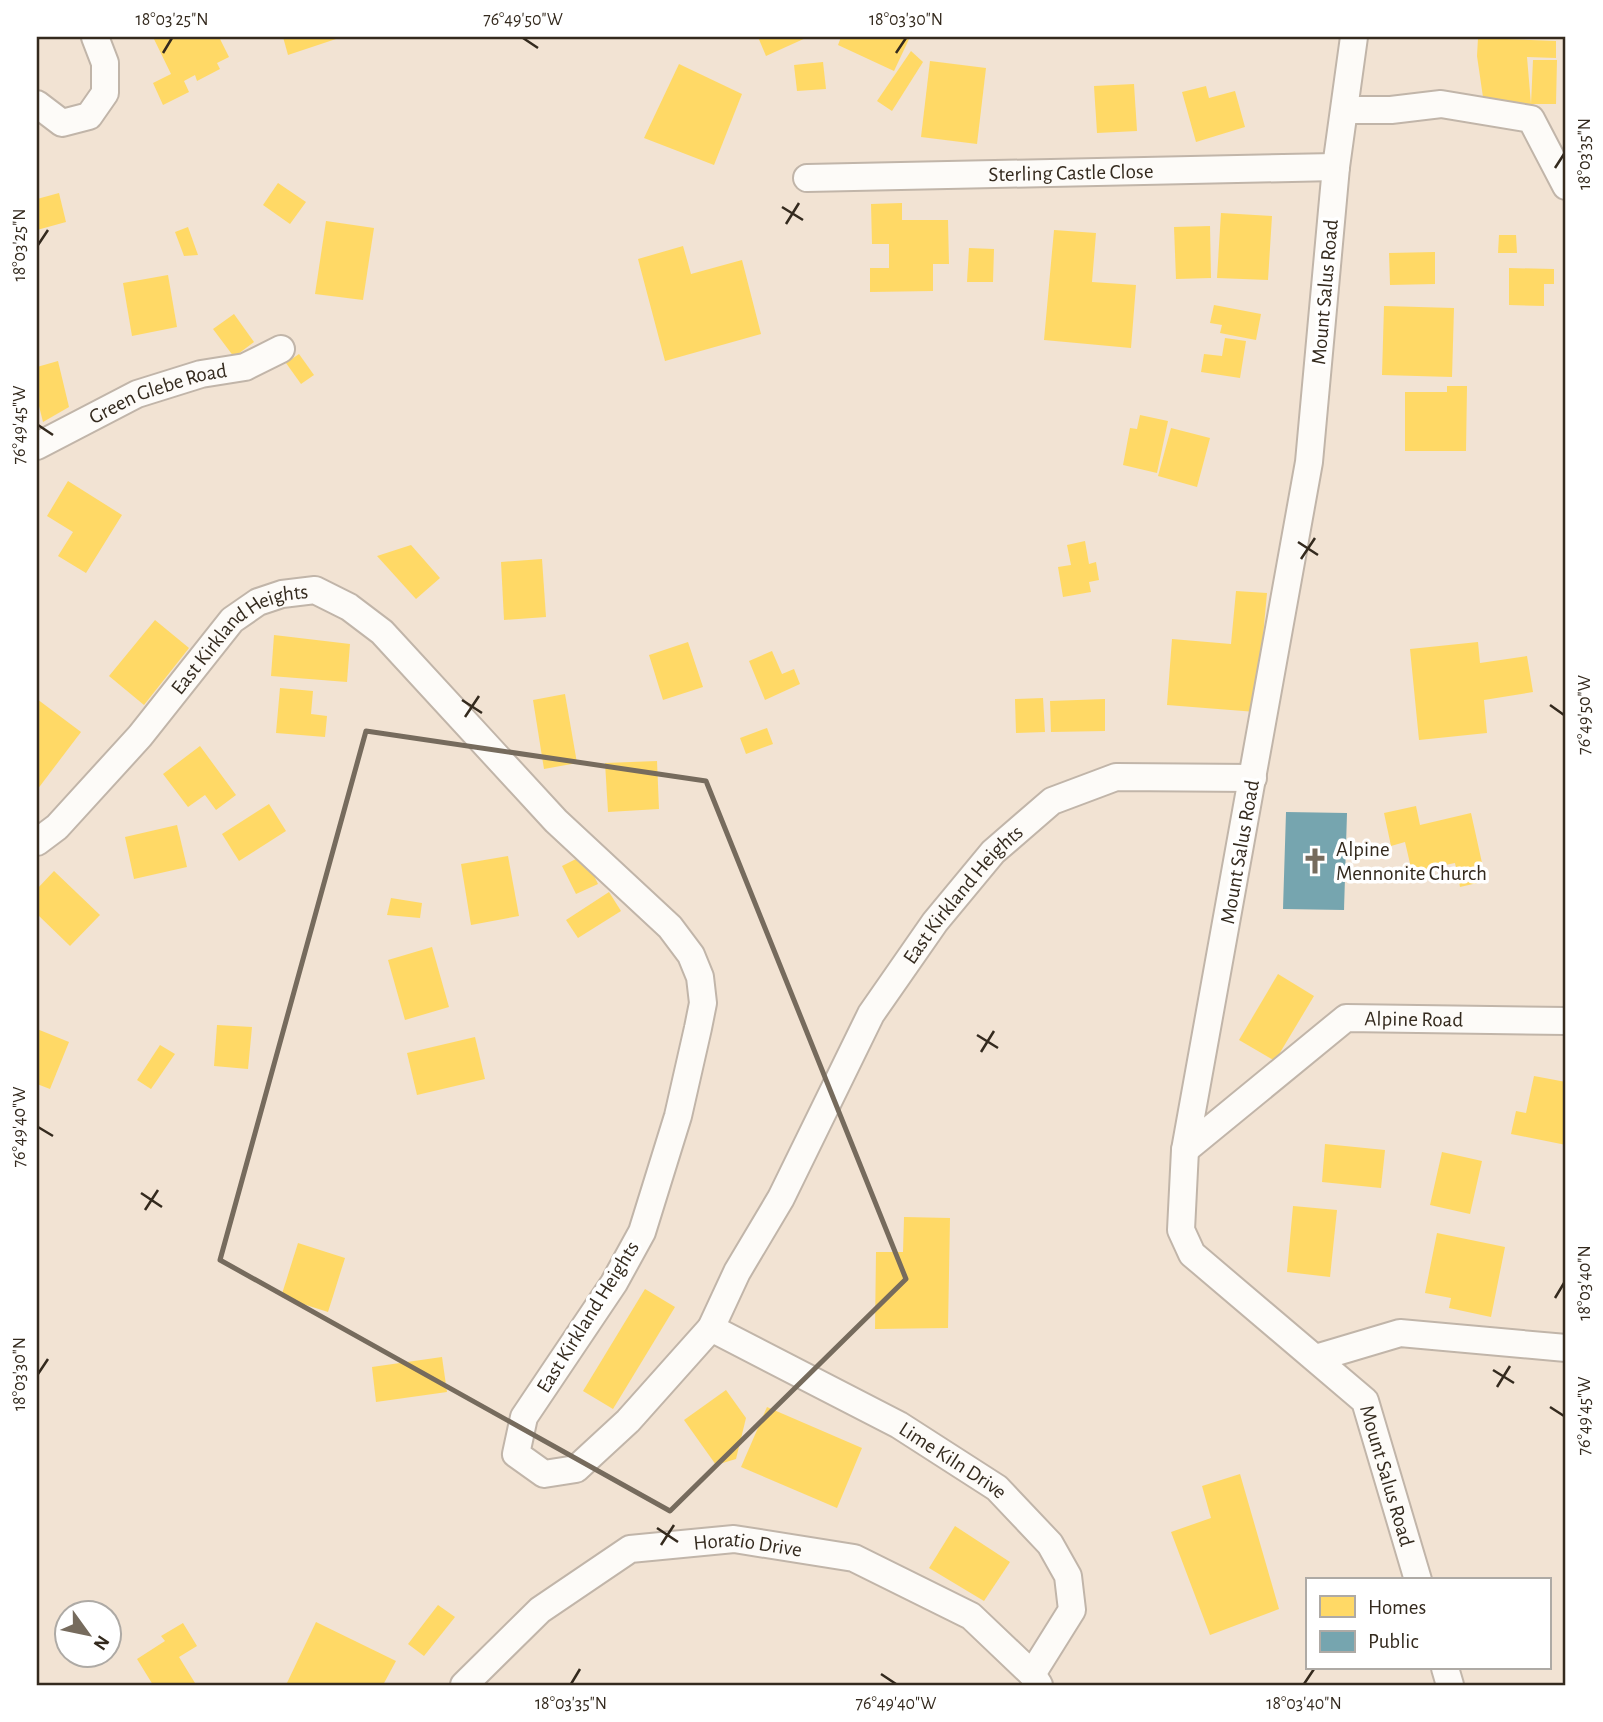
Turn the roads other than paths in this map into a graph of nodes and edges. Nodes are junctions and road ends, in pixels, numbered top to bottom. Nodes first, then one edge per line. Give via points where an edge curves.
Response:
1 (95, 37) edge
2 (1353, 37) edge
3 (37, 104) edge
4 (1345, 110) junction
5 (1336, 167) junction
6 (807, 178) dead end
7 (1566, 186) edge
8 (281, 349) dead end
9 (37, 446) edge
10 (1253, 778) junction
11 (37, 842) edge
12 (1566, 1021) edge
13 (1185, 1150) junction
14 (711, 1328) junction
15 (1566, 1348) edge
16 (1316, 1358) junction
17 (1417, 1578) edge
18 (1036, 1680) edge
19 (464, 1685) edge

1 - 3 street via 105,64 105,93 89,116 62,123
2 - 4 street, Mount Salus Road
4 - 5 street, Mount Salus Road
4 - 7 street via 1441,104 1531,119
5 - 6 street, Sterling Castle Close
5 - 10 street, Mount Salus Road via 1310,461
8 - 9 street, Green Glebe Road via 244,367 201,374 137,394
10 - 13 street, Mount Salus Road
10 - 14 street, East Kirkland Heights via 1116,777 1052,801 993,852 935,922 872,1014
11 - 14 street, East Kirkland Heights via 57,827 140,736 232,620 282,594 315,590 349,607 382,632 556,821 670,927 691,955 699,977 703,1003 695,1041 678,1116 642,1232 614,1283 524,1417 516,1454 544,1474 576,1469 628,1421
12 - 13 street, Alpine Road via 1346,1018
13 - 16 street, Mount Salus Road via 1181,1230 1192,1254
14 - 18 street, Lime Kiln Drive via 900,1425 998,1488 1050,1544 1068,1576 1072,1610
15 - 16 street via 1400,1333
16 - 17 street, Mount Salus Road via 1365,1401
18 - 19 street, Horatio Drive via 971,1616 854,1558 734,1539 630,1549 540,1609

